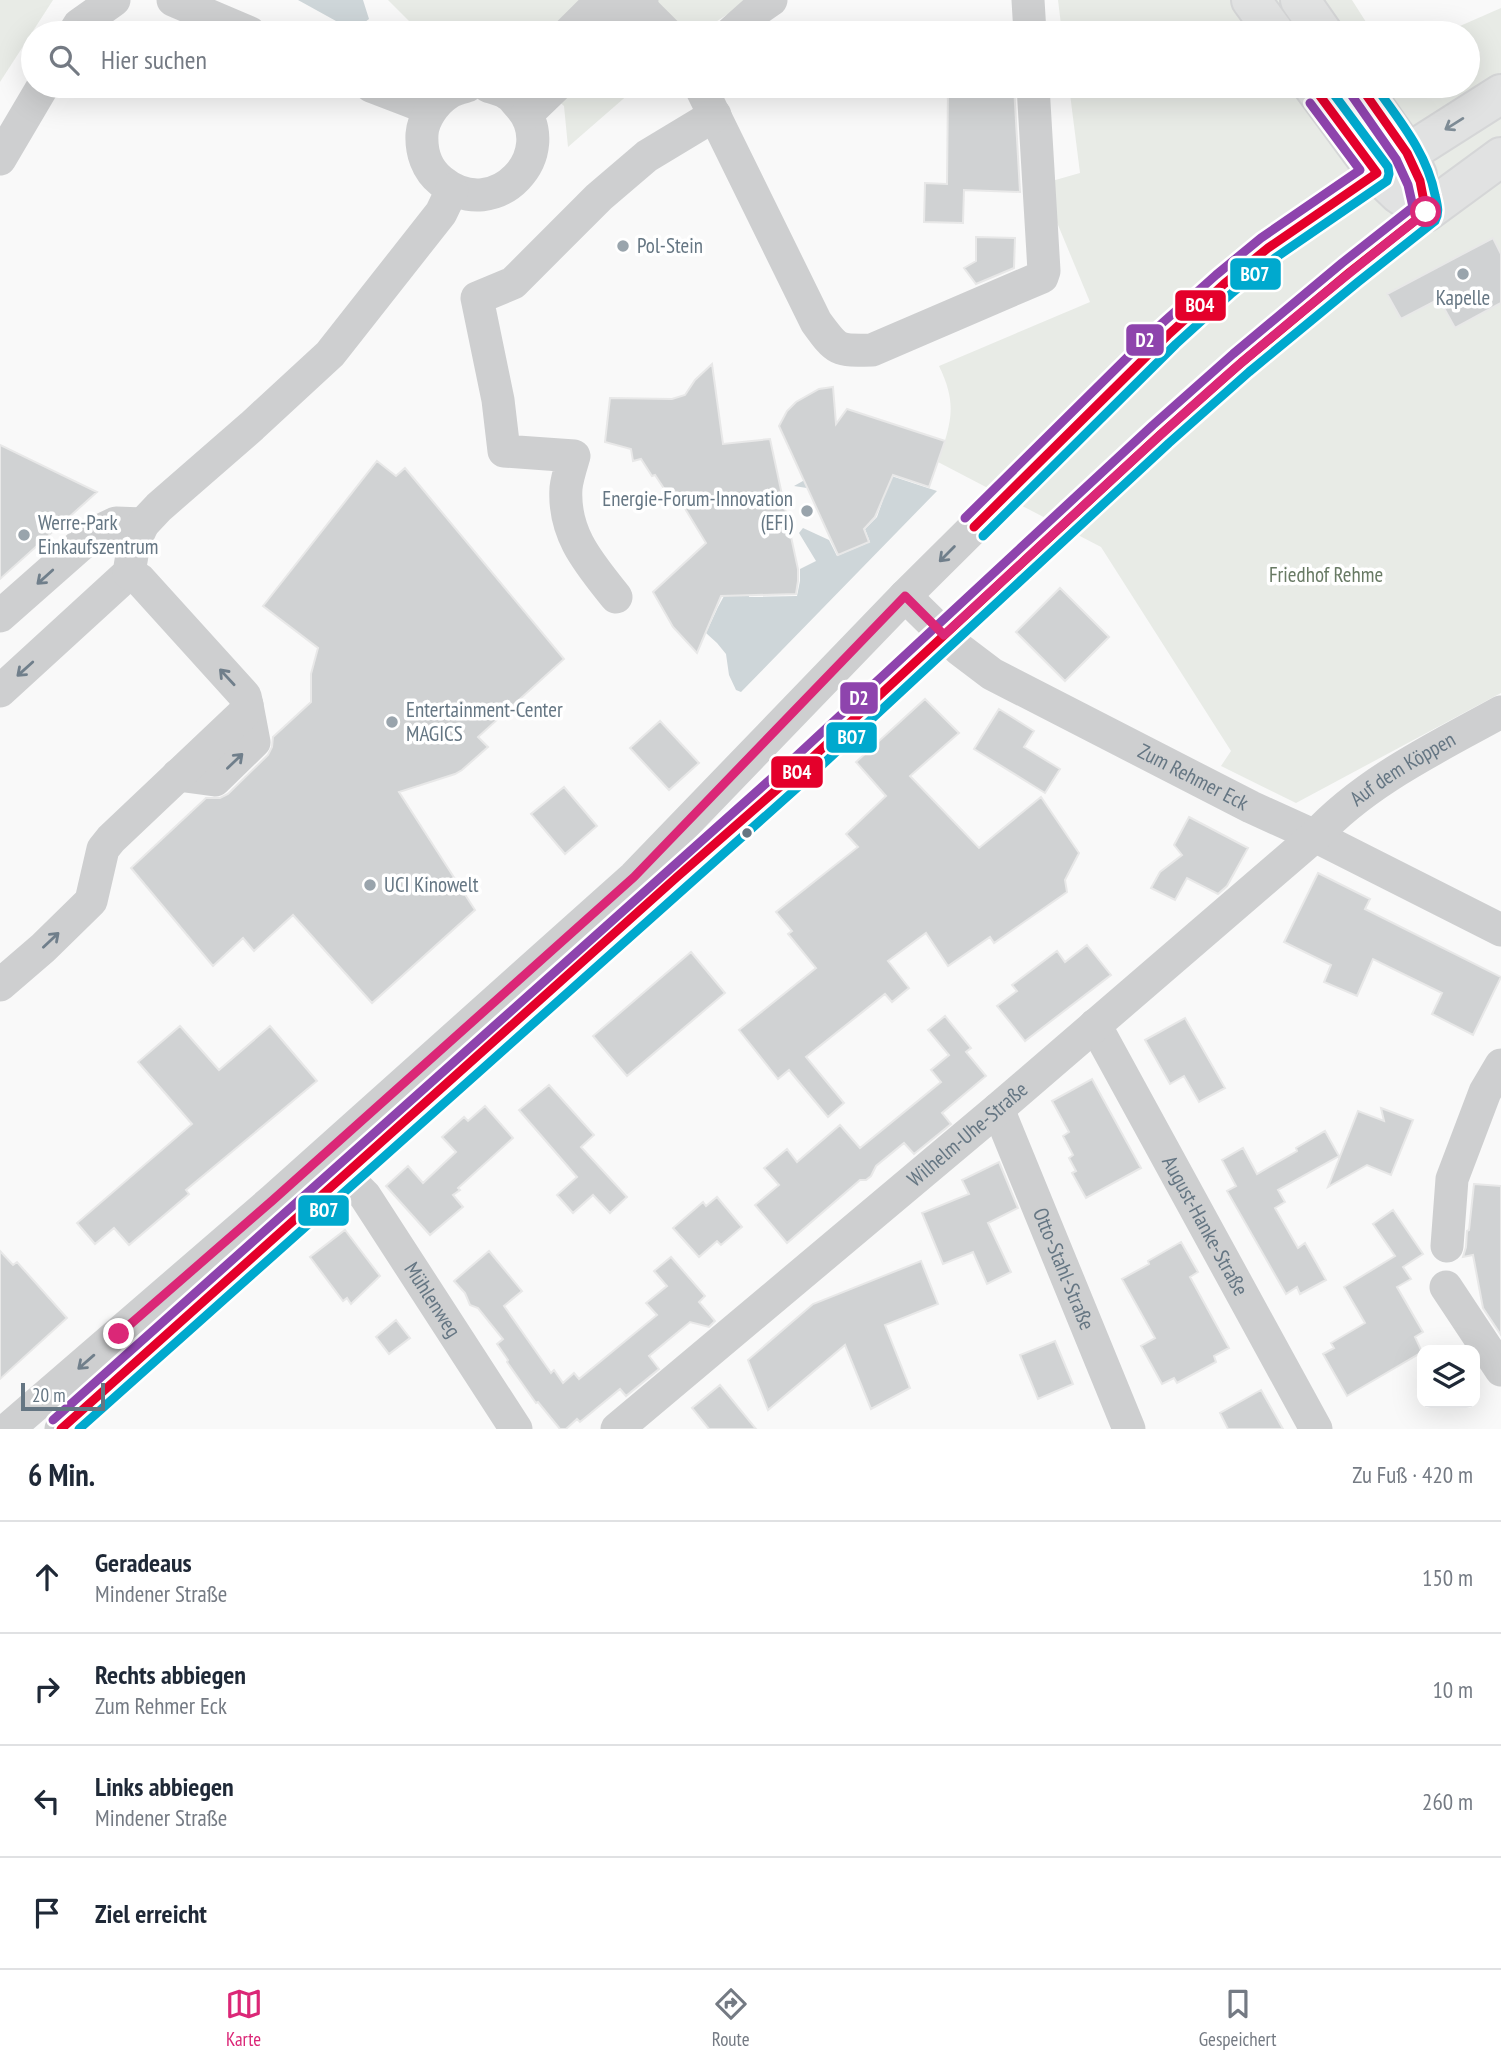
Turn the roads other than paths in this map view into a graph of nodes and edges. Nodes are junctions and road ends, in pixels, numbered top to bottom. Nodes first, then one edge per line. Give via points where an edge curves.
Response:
1 (114, 0) edge
2 (173, 0) edge
3 (602, 0) edge
4 (771, 0) edge
5 (1028, 0) edge
6 (1251, 0) edge
7 (1300, 0) edge
8 (638, 1) edge
9 (85, 21) edge
10 (222, 21) edge
11 (581, 21) edge
12 (620, 21) edge
13 (656, 21) edge
14 (744, 21) edge
15 (1029, 21) edge
16 (1266, 21) edge
17 (1315, 21) edge
18 (1501, 94) edge
19 (36, 98) edge
20 (403, 98) edge
21 (442, 98) edge
22 (511, 98) edge
23 (706, 98) edge
24 (1034, 98) edge
25 (1325, 98) edge
26 (1365, 98) edge
27 (431, 109) junction
28 (715, 115) junction
29 (1501, 157) edge
30 (0, 159) edge
31 (1392, 163) junction
32 (452, 190) junction
33 (1426, 212) junction
34 (143, 524) junction
35 (129, 573) junction
36 (905, 596) junction
37 (616, 597) dead end
38 (0, 616) edge
39 (944, 635) junction
40 (0, 691) edge
41 (1501, 712) edge
42 (1315, 836) junction
43 (1501, 930) edge
44 (0, 985) edge
45 (1095, 1025) junction
46 (1501, 1065) edge
47 (998, 1109) junction
48 (345, 1176) junction
49 (1447, 1246) dead end
50 (1446, 1287) dead end
51 (1501, 1370) edge
52 (8, 1429) edge
53 (61, 1429) edge
54 (516, 1429) edge
55 (617, 1429) edge
56 (1129, 1429) edge
57 (1316, 1429) edge

1 - 9 street
2 - 10 street
3 - 11 street
4 - 14 street
5 - 15 street
6 - 16 main road
7 - 17 main road
8 - 12 street
8 - 13 street
18 -> 31 main road
19 - 30 street
20 - 27 street
21 - 27 street
22 - 32 street via 533,142 526,168 506,188 479,196
23 - 28 street
24 - 28 street via 1042,277 872,350 844,351 832,344 816,322
25 - 31 main road
26 - 31 main road
27 - 32 street via 422,131 423,154 433,175
28 - 37 street via 647,156 513,282 477,298 499,400 504,451 574,456 566,486 570,528 587,560
29 - 33 main road
31 - 33 main road via 1420,181
31 -> 36 street via 1268,248 1215,293
32 - 34 street via 441,213 330,354
33 - 39 street via 1241,363
34 - 35 street
34 -> 38 street via 116,523 93,534
35 -> 40 street
44 -> 35 street via 91,901 103,849 111,839 243,715 247,705 245,696
36 - 39 street, Zum Rehmer Eck
36 -> 52 street via 634,877 273,1200
39 - 42 street, Zum Rehmer Eck via 992,674
39 - 48 street
41 - 42 street, Auf dem Köppen via 1401,767 1336,814
42 - 43 street, Zum Rehmer Eck
42 - 45 street, Wilhelm-Uhe-Straße
45 - 47 street, Wilhelm-Uhe-Straße
45 - 57 street, August-Hanke-Straße
46 - 49 street via 1485,1092 1452,1179
47 - 55 street, Wilhelm-Uhe-Straße
47 - 56 street, Otto-Stahl-Straße
48 - 53 street
48 - 54 street, Mühlenweg via 365,1196
50 - 51 street

